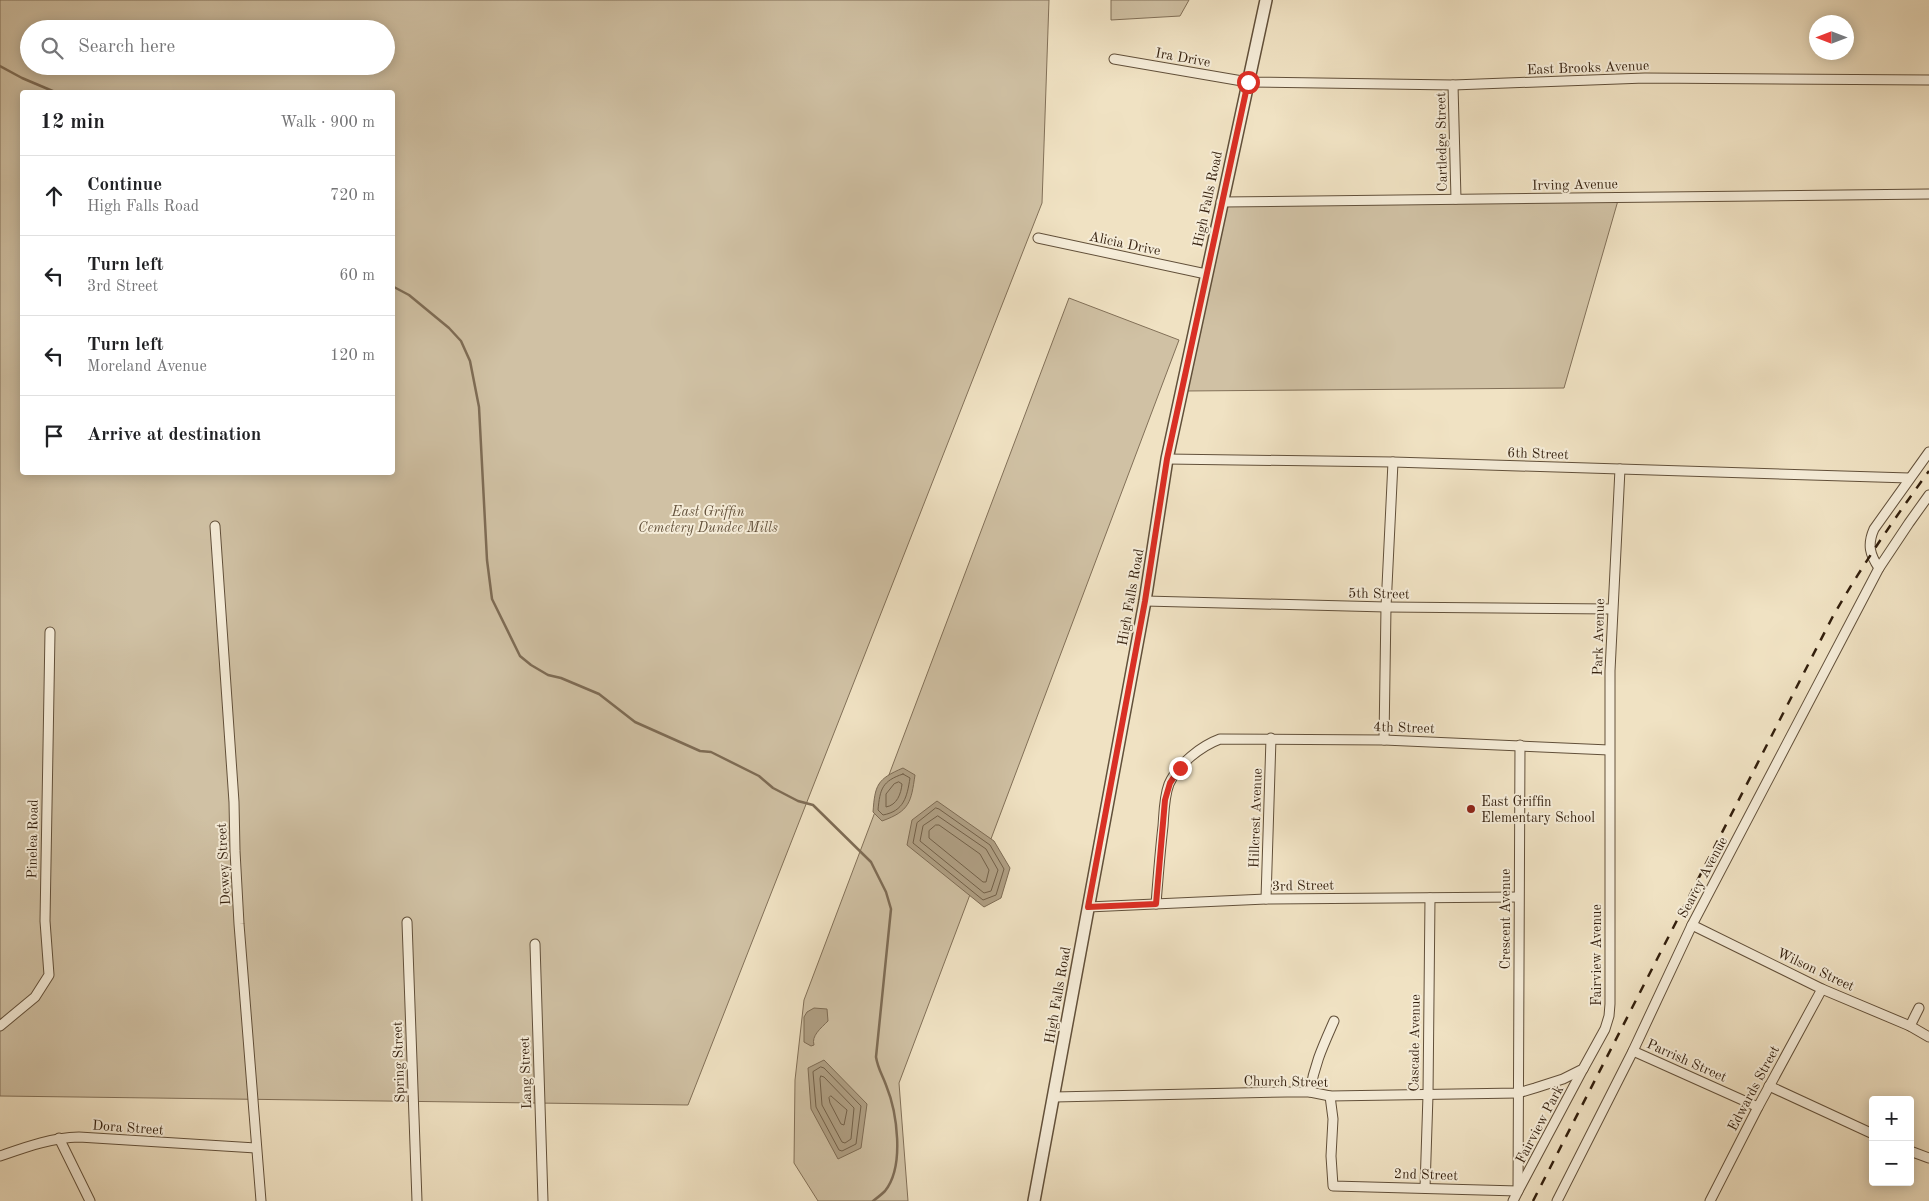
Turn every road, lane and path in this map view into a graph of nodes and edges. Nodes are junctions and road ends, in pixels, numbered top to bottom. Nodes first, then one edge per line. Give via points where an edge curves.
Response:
1 (1266, 0) edge
2 (1114, 59) dead end
3 (1929, 80) edge
4 (1248, 82) junction
5 (1454, 85) junction
6 (1929, 194) edge
7 (1456, 199) junction
8 (1221, 202) junction
9 (1038, 238) dead end
10 (1206, 274) junction
11 (1929, 452) edge
12 (1167, 459) junction
13 (1393, 462) junction
14 (1620, 469) junction
15 (1909, 478) junction
16 (1929, 495) edge
17 (215, 526) dead end
18 (1879, 568) junction
19 (1145, 601) junction
20 (1386, 607) junction
21 (1612, 609) junction
22 (50, 632) dead end
23 (1271, 738) junction
24 (1384, 740) junction
25 (1520, 745) junction
26 (1610, 750) junction
27 (1609, 807) joint
28 (1518, 897) junction
29 (1430, 898) junction
30 (1266, 899) junction
31 (1156, 904) junction
32 (1088, 907) junction
33 (407, 922) dead end
34 (1692, 925) junction
35 (535, 944) dead end
36 (1822, 989) junction
37 (1919, 1008) dead end
38 (1334, 1021) dead end
39 (0, 1026) edge
40 (1910, 1026) junction
41 (1929, 1038) edge
42 (1633, 1050) junction
43 (1584, 1069) junction
44 (1770, 1086) junction
45 (1310, 1092) junction
46 (1518, 1094) junction
47 (1428, 1095) junction
48 (1054, 1096) junction
49 (1330, 1096) junction
50 (1758, 1107) junction
51 (1869, 1132) edge
52 (58, 1138) junction
53 (256, 1148) junction
54 (1914, 1152) edge
55 (0, 1156) edge
56 (1929, 1158) edge
57 (1424, 1188) junction
58 (1518, 1191) junction
59 (90, 1201) edge
60 (261, 1201) edge
61 (417, 1201) edge
62 (543, 1201) edge
63 (1034, 1201) edge
64 (1513, 1201) edge
65 (1557, 1201) edge
66 (1710, 1201) edge

1 - 4 street, High Falls Road
2 - 4 street, Ira Drive
3 - 5 street, East Brooks Avenue via 1645,78
4 - 5 street, East Brooks Avenue
4 - 8 street, High Falls Road
5 - 7 street, Cartledge Street
6 - 7 street, Irving Avenue
7 - 8 street, Irving Avenue
8 - 10 street, High Falls Road
9 - 10 street, Alicia Drive
10 - 12 street, High Falls Road
11 - 15 street
12 - 13 street, 6th Street
12 - 19 street, High Falls Road
13 - 14 street, 6th Street
13 - 20 street
14 - 15 street, 6th Street
14 - 21 street, Park Avenue
15 - 18 street via 1869,540 1872,559
16 - 18 street, Searcy Avenue
17 - 53 street, Dewey Street
18 - 34 street, Searcy Avenue
19 - 20 street, 5th Street
19 - 32 street, High Falls Road
20 - 21 street, 5th Street
20 - 24 street
21 - 26 street, Park Avenue
22 - 39 street, Pinelea Road via 45,913 49,974 35,997
23 - 24 street, 4th Street
23 - 30 street, Hillcrest Avenue
23 - 31 street, 4th Street via 1220,738 1206,744 1180,768 1170,783 1165,800
24 - 25 street, 4th Street
25 - 26 street, 4th Street
25 - 28 street, Crescent Avenue
26 - 27 street, Park Avenue
27 - 43 street, Fairview Avenue via 1609,1016
28 - 29 street, 3rd Street
28 - 46 street, Crescent Avenue
29 - 30 street, 3rd Street
29 - 47 street, Cascade Avenue
30 - 31 street, 3rd Street
31 - 32 street, 3rd Street
32 - 48 street, High Falls Road
33 - 61 street, Spring Street
34 - 36 street, Wilson Street
34 - 42 street, Searcy Avenue
35 - 62 street, Lang Street
36 - 40 street, Wilson Street
36 - 44 street, Edwards Street
37 - 40 street
38 - 45 street via 1315,1066
40 - 41 street, Wilson Street
42 - 50 street, Parrish Street
42 - 65 street, Searcy Avenue
43 - 46 street
43 - 58 street, Fairview Park
44 - 50 street, Edwards Street
44 - 51 street
45 - 48 street, Church Street
45 - 49 street, Church Street
46 - 47 street, Church Street
46 - 58 street
47 - 49 street, Church Street
47 - 57 street, Cascade Avenue
48 - 63 street, High Falls Road
49 - 57 street, 2nd Street via 1333,1186
50 - 66 street, Edwards Street
52 - 53 street, Dora Street
52 - 55 street, Dora Street
52 - 59 street
53 - 60 street, Dewey Street
54 - 56 street
57 - 58 street, 2nd Street
58 - 64 street

